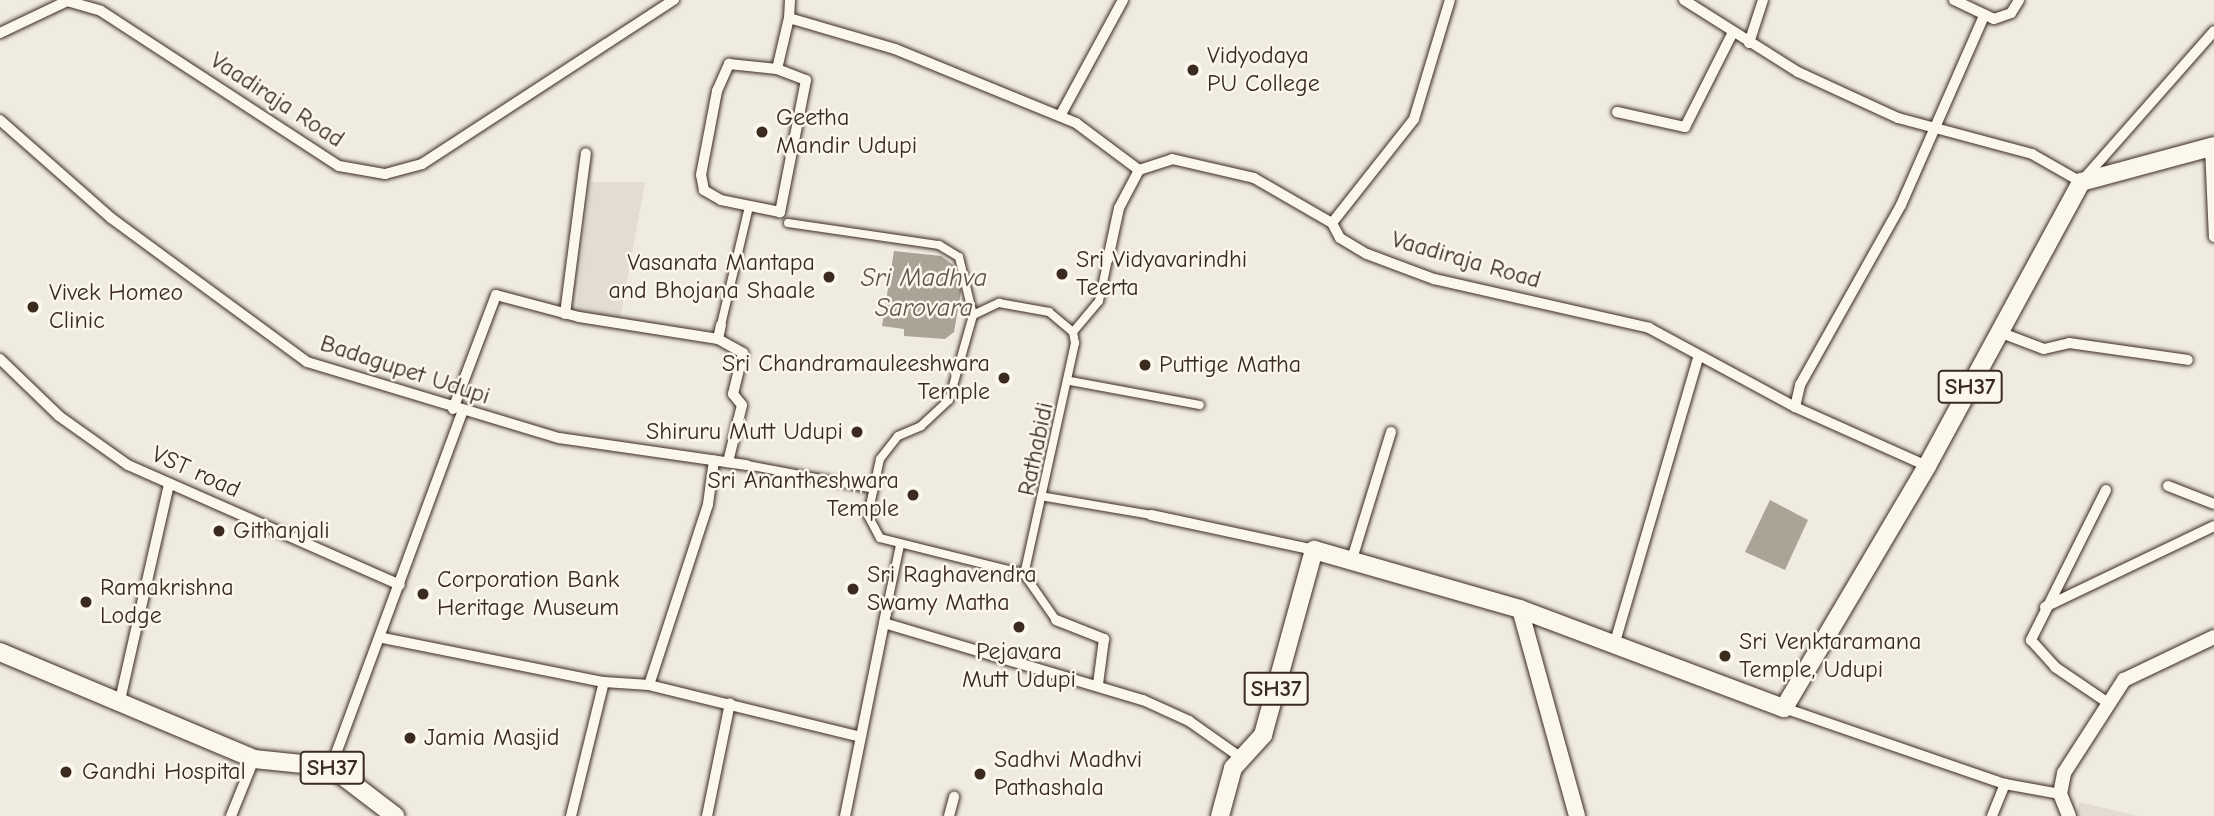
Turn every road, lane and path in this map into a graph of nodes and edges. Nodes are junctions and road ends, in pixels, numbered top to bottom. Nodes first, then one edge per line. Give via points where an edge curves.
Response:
1 (674, 0) edge
2 (790, 0) edge
3 (1123, 0) edge
4 (1450, 0) edge
5 (1684, 0) edge
6 (1763, 0) edge
7 (1954, 0) edge
8 (2019, 0) edge
9 (789, 18) junction
10 (1983, 18) junction
11 (2214, 31) edge
12 (1733, 32) junction
13 (0, 33) edge
14 (1749, 43) junction
15 (777, 69) junction
16 (1617, 112) dead end
17 (1060, 116) junction
18 (0, 120) edge
19 (1935, 127) junction
20 (2212, 146) edge
21 (586, 153) dead end
22 (1139, 170) junction
23 (2081, 182) junction
24 (749, 207) junction
25 (788, 223) dead end
26 (1332, 223) junction
27 (2214, 237) edge
28 (1108, 259) joint
29 (565, 314) junction
30 (973, 315) junction
31 (721, 325) joint
32 (1073, 332) junction
33 (1999, 332) junction
34 (718, 339) junction
35 (1698, 358) junction
36 (0, 359) edge
37 (2188, 360) dead end
38 (1070, 381) junction
39 (1200, 405) dead end
40 (1795, 407) junction
41 (457, 411) junction
42 (1391, 432) dead end
43 (714, 460) junction
44 (728, 462) junction
45 (747, 465) joint
46 (1927, 466) junction
47 (169, 484) junction
48 (2168, 486) dead end
49 (874, 489) junction
50 (2106, 490) dead end
51 (1046, 497) junction
52 (2214, 504) edge
53 (1152, 515) joint
54 (2214, 526) edge
55 (900, 545) junction
56 (1314, 550) junction
57 (1352, 559) junction
58 (1024, 574) junction
59 (400, 585) junction
60 (888, 602) joint
61 (2045, 607) junction
62 (1520, 609) junction
63 (1056, 620) joint
64 (884, 623) junction
65 (2214, 637) edge
66 (383, 638) junction
67 (1615, 642) junction
68 (0, 652) edge
69 (604, 682) junction
70 (1098, 684) junction
71 (649, 685) junction
72 (120, 700) junction
73 (730, 703) junction
74 (2108, 703) junction
75 (1784, 708) junction
76 (860, 737) junction
77 (1240, 757) junction
78 (254, 759) junction
79 (331, 767) junction
80 (2005, 784) junction
81 (2060, 794) junction
82 (954, 797) dead end
83 (230, 816) edge
84 (395, 816) edge
85 (571, 816) edge
86 (707, 816) edge
87 (845, 816) edge
88 (949, 816) edge
89 (1220, 816) edge
90 (1577, 816) edge
91 (1992, 816) edge
92 (2069, 816) edge

1 - 13 street, Vaadiraja Road via 422,164 385,174 339,166 101,11 67,1
2 - 9 street
3 - 17 street
4 - 26 street via 1414,119
5 - 12 street
6 - 14 street
7 - 10 street
8 - 10 street via 2004,17
9 - 15 street
9 - 17 street via 895,49
10 - 19 street
11 - 23 street
12 - 14 street
12 - 16 street via 1685,127
14 - 19 street via 1864,102
15 - 24 street via 806,80 785,201 780,212
15 - 24 street via 730,64 718,91 704,190
17 - 22 street via 1118,150
18 - 41 street, Badagupet Udupi via 111,218 307,362
19 - 23 street via 2032,155
19 - 40 street via 1901,205 1800,385
20 - 23 main road
20 - 27 street
21 - 29 street
22 - 26 street, Vaadiraja Road via 1172,159 1254,178
22 - 28 street via 1119,208
23 - 33 main road, SH37
24 - 31 street
25 - 30 street via 939,245 959,257
26 - 35 street, Vaadiraja Road via 1340,238 1367,254 1434,279 1649,328
28 - 32 street via 1099,301
29 - 34 street
29 - 41 street via 496,295
30 - 32 street via 999,303 1027,306 1049,312
30 - 49 street via 949,400 921,426 898,436 880,459
31 - 34 street
32 - 38 street, Rathabidi
33 - 37 street via 2044,349 2069,342
33 - 46 main road, SH37
34 - 44 street via 743,353 733,394 742,405
35 - 40 street, Vaadiraja Road
35 - 67 street
36 - 47 street, VST road via 58,416 128,465
38 - 39 street
38 - 51 street, Rathabidi
40 - 46 street, Vaadiraja Road
41 - 43 street, Badagupet Udupi via 559,438
41 - 59 street
42 - 57 street
43 - 44 street, Badagupet Udupi
43 - 71 street via 708,504
44 - 45 street, Badagupet Udupi
45 - 49 street, Badagupet Udupi
46 - 75 main road, SH37
47 - 59 street, VST road
47 - 72 street
48 - 52 street
49 - 55 street via 868,515 880,538
50 - 61 street
51 - 53 street
51 - 58 street, Rathabidi
53 - 56 street
54 - 61 street
55 - 58 street
55 - 60 street
56 - 57 main road
56 - 77 main road, SH37 via 1263,735
57 - 62 main road via 1470,599
58 - 63 street
59 - 66 street
60 - 64 street
61 - 74 street via 2034,626 2034,647
62 - 67 main road
62 - 90 main road
63 - 70 street via 1104,639
64 - 70 street
64 - 76 street
65 - 74 street via 2133,673
66 - 69 street
66 - 79 street
67 - 75 main road
68 - 72 main road
69 - 71 street
69 - 85 street
70 - 77 street via 1189,721
71 - 73 street
72 - 78 main road, SH37
73 - 76 street
73 - 86 street
74 - 81 street via 2064,773
75 - 80 street
76 - 87 street
77 - 89 main road, SH37
78 - 79 main road, SH37
78 - 83 street
79 - 84 main road, SH37
80 - 81 street
80 - 91 street
81 - 92 street
82 - 88 street

